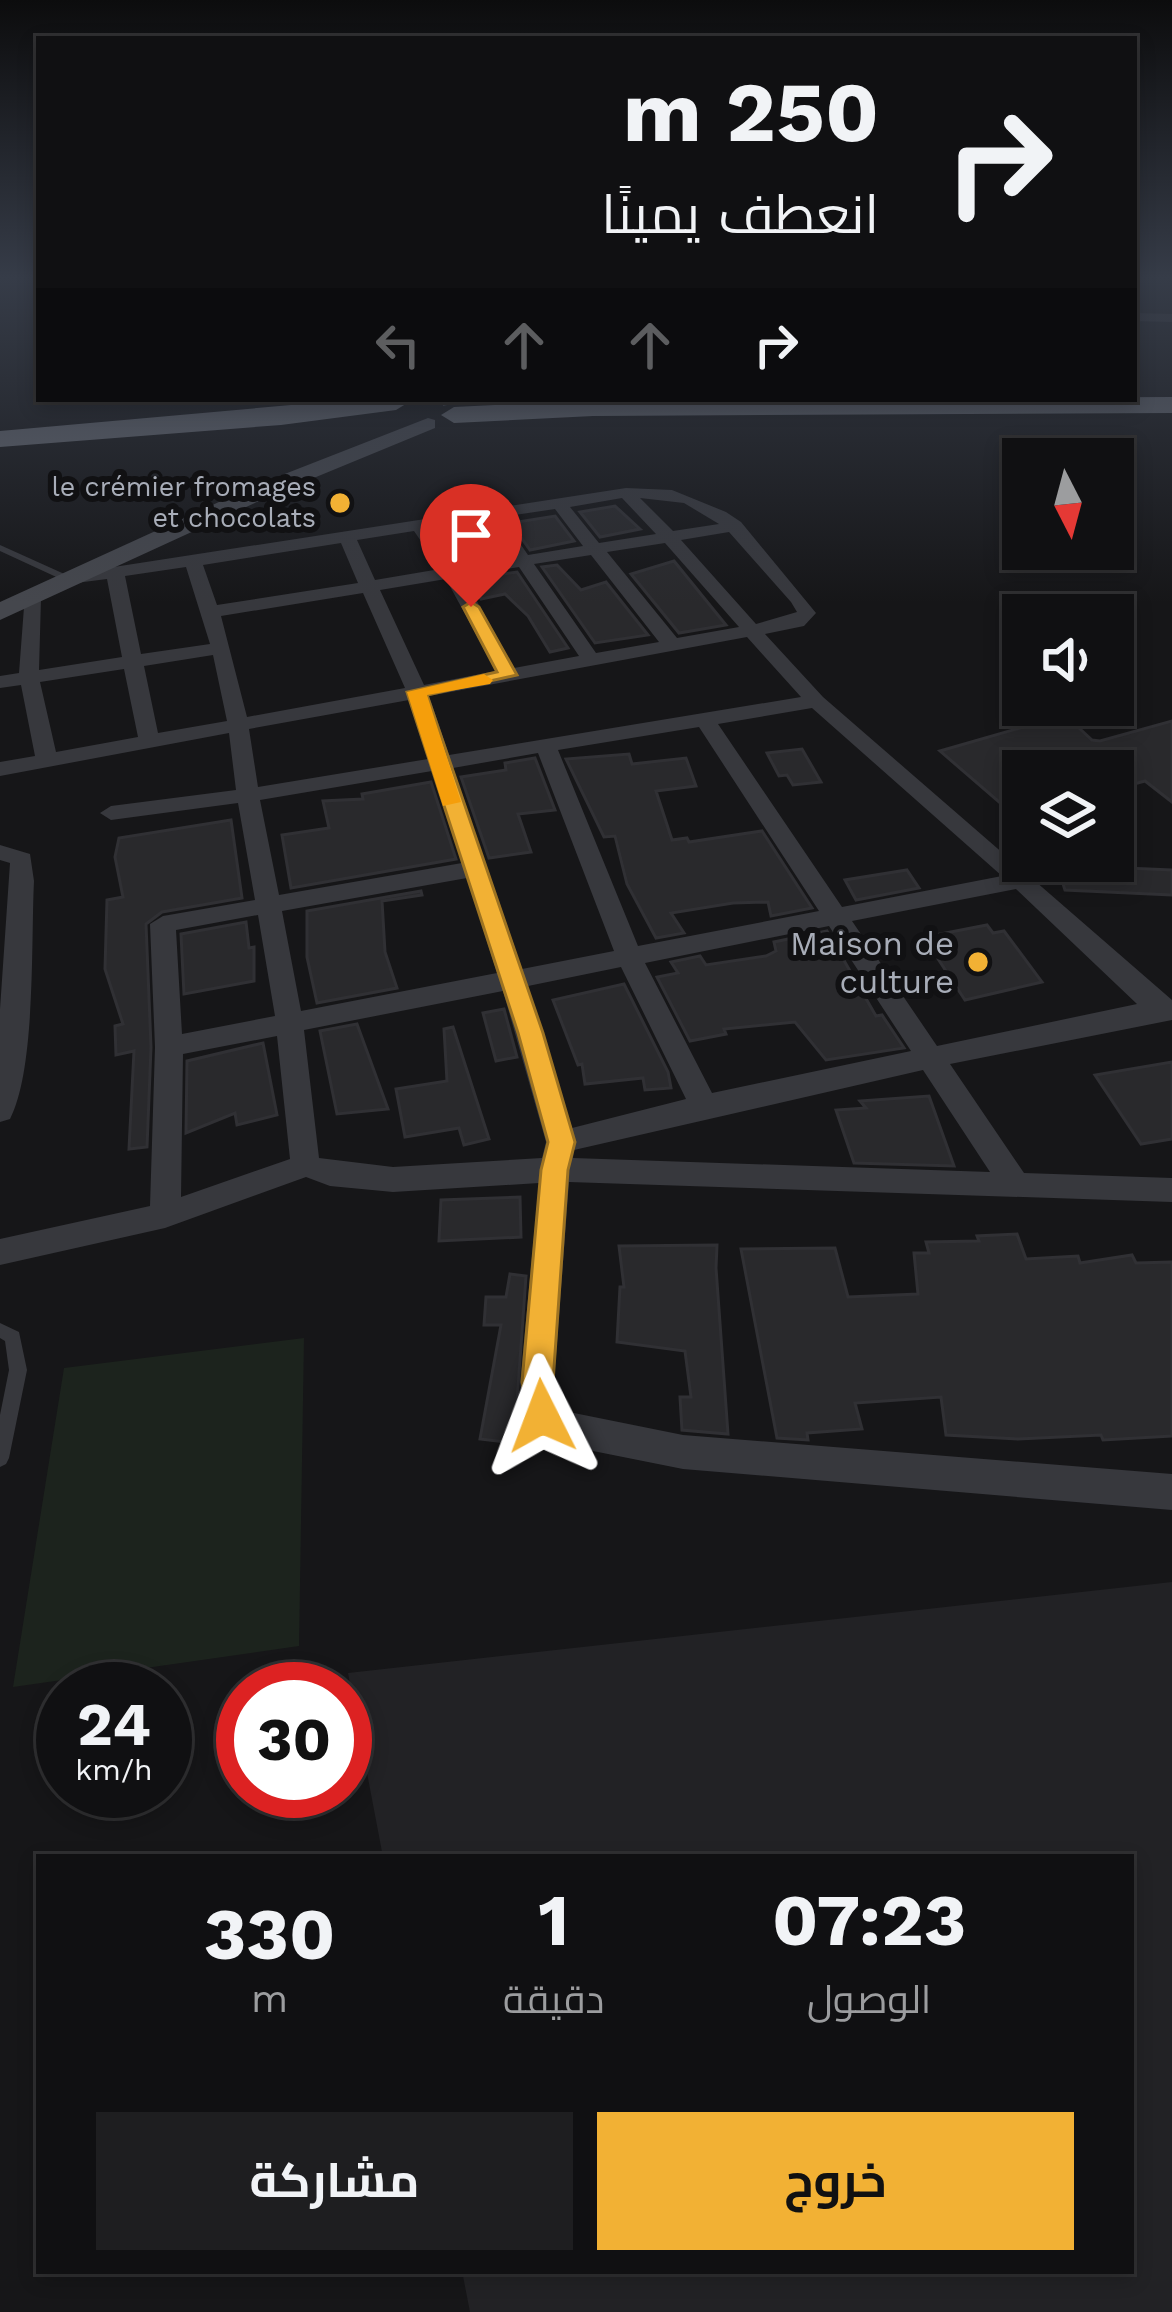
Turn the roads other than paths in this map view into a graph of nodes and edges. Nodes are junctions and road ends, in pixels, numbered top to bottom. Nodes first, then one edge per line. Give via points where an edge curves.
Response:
1 (1137, 397) edge
2 (1137, 401) edge
3 (1172, 401) edge
4 (504, 402) edge
5 (1089, 402) edge
6 (448, 407) edge
7 (397, 410) edge
8 (326, 422) junction
9 (0, 444) edge
10 (362, 448) junction
11 (626, 493) junction
12 (559, 504) junction
13 (492, 515) junction
14 (419, 526) junction
15 (735, 526) junction
16 (347, 538) junction
17 (673, 538) junction
18 (0, 548) edge
19 (595, 550) junction
20 (521, 561) junction
21 (193, 562) junction
22 (116, 573) junction
23 (290, 573) junction
24 (452, 573) junction
25 (68, 579) junction
26 (373, 587) junction
27 (32, 598) junction
28 (0, 612) edge
29 (212, 612) junction
30 (749, 631) junction
31 (672, 645) junction
32 (220, 648) junction
33 (591, 660) junction
34 (135, 661) junction
35 (508, 675) junction
36 (29, 676) junction
37 (0, 682) edge
38 (416, 692) junction
39 (817, 701) junction
40 (704, 719) junction
41 (241, 724) junction
42 (149, 741) junction
43 (546, 746) junction
44 (47, 759) junction
45 (437, 762) junction
46 (0, 770) edge
47 (248, 795) junction
48 (111, 813) dead end
49 (0, 852) edge
50 (1002, 863) edge
51 (472, 868) junction
52 (1011, 882) edge
53 (1023, 882) edge
54 (267, 907) junction
55 (833, 918) junction
56 (630, 958) junction
57 (511, 980) junction
58 (1165, 1010) edge
59 (290, 1023) junction
60 (169, 1047) junction
61 (932, 1059) junction
62 (704, 1106) junction
63 (0, 1111) edge
64 (558, 1156) junction
65 (306, 1165) junction
66 (1016, 1186) junction
67 (1172, 1190) edge
68 (165, 1215) junction
69 (0, 1252) edge
70 (0, 1330) edge
71 (0, 1458) edge
72 (1172, 1492) edge

1 - 3 highway
2 - 3 highway
4 - 6 highway
5 - 6 highway
6 - 7 highway
6 - 10 main road
7 - 8 highway
7 - 9 highway
7 - 10 main road
8 - 9 highway
8 - 10 highway via 357,432
10 - 25 main road
11 - 12 street
11 - 15 street via 690,497
11 - 17 street
12 - 13 street
12 - 19 street
13 - 14 street
13 - 20 street
14 - 16 street
14 - 24 street
15 - 17 street
15 - 30 street via 807,613
16 - 23 street
16 - 26 street
17 - 19 street
17 - 30 street
18 - 25 lane
19 - 20 street
19 - 31 street
20 - 24 street
20 - 33 street
21 - 22 street
21 - 23 street
21 - 29 street
22 - 25 street
22 - 34 street
23 - 26 street
23 - 29 street
24 - 26 street
24 - 35 street
25 - 27 main road
26 - 38 street
27 - 28 main road
27 - 36 street
29 - 32 street
30 - 31 street
30 - 39 street
31 - 33 street
32 - 34 street
32 - 41 street
33 - 35 street
34 - 36 street
34 - 42 street
35 - 38 street
36 - 37 street
36 - 44 street
38 - 41 street
38 - 45 street
39 - 40 street
39 - 50 street
40 - 43 street
40 - 55 street
41 - 42 street
41 - 47 street
42 - 44 street
43 - 45 street
43 - 56 street
44 - 46 street
45 - 47 street
45 - 51 street
47 - 48 street
47 - 54 street
49 - 63 street via 22,859 22,881
51 - 54 street
51 - 57 street
52 - 55 street
53 - 58 street
54 - 59 street
54 - 60 street via 163,924
55 - 56 street
55 - 61 street
56 - 57 street
56 - 62 street
57 - 59 street
57 - 64 street
58 - 61 street
59 - 60 street
59 - 65 street
60 - 68 street
61 - 62 street
61 - 66 street
62 - 64 street
64 - 65 street via 360,1178
64 - 66 street
64 - 72 street via 537,1382 551,1428 683,1452
65 - 68 street
66 - 67 street
68 - 69 street
70 - 71 lane via 13,1337 18,1370

